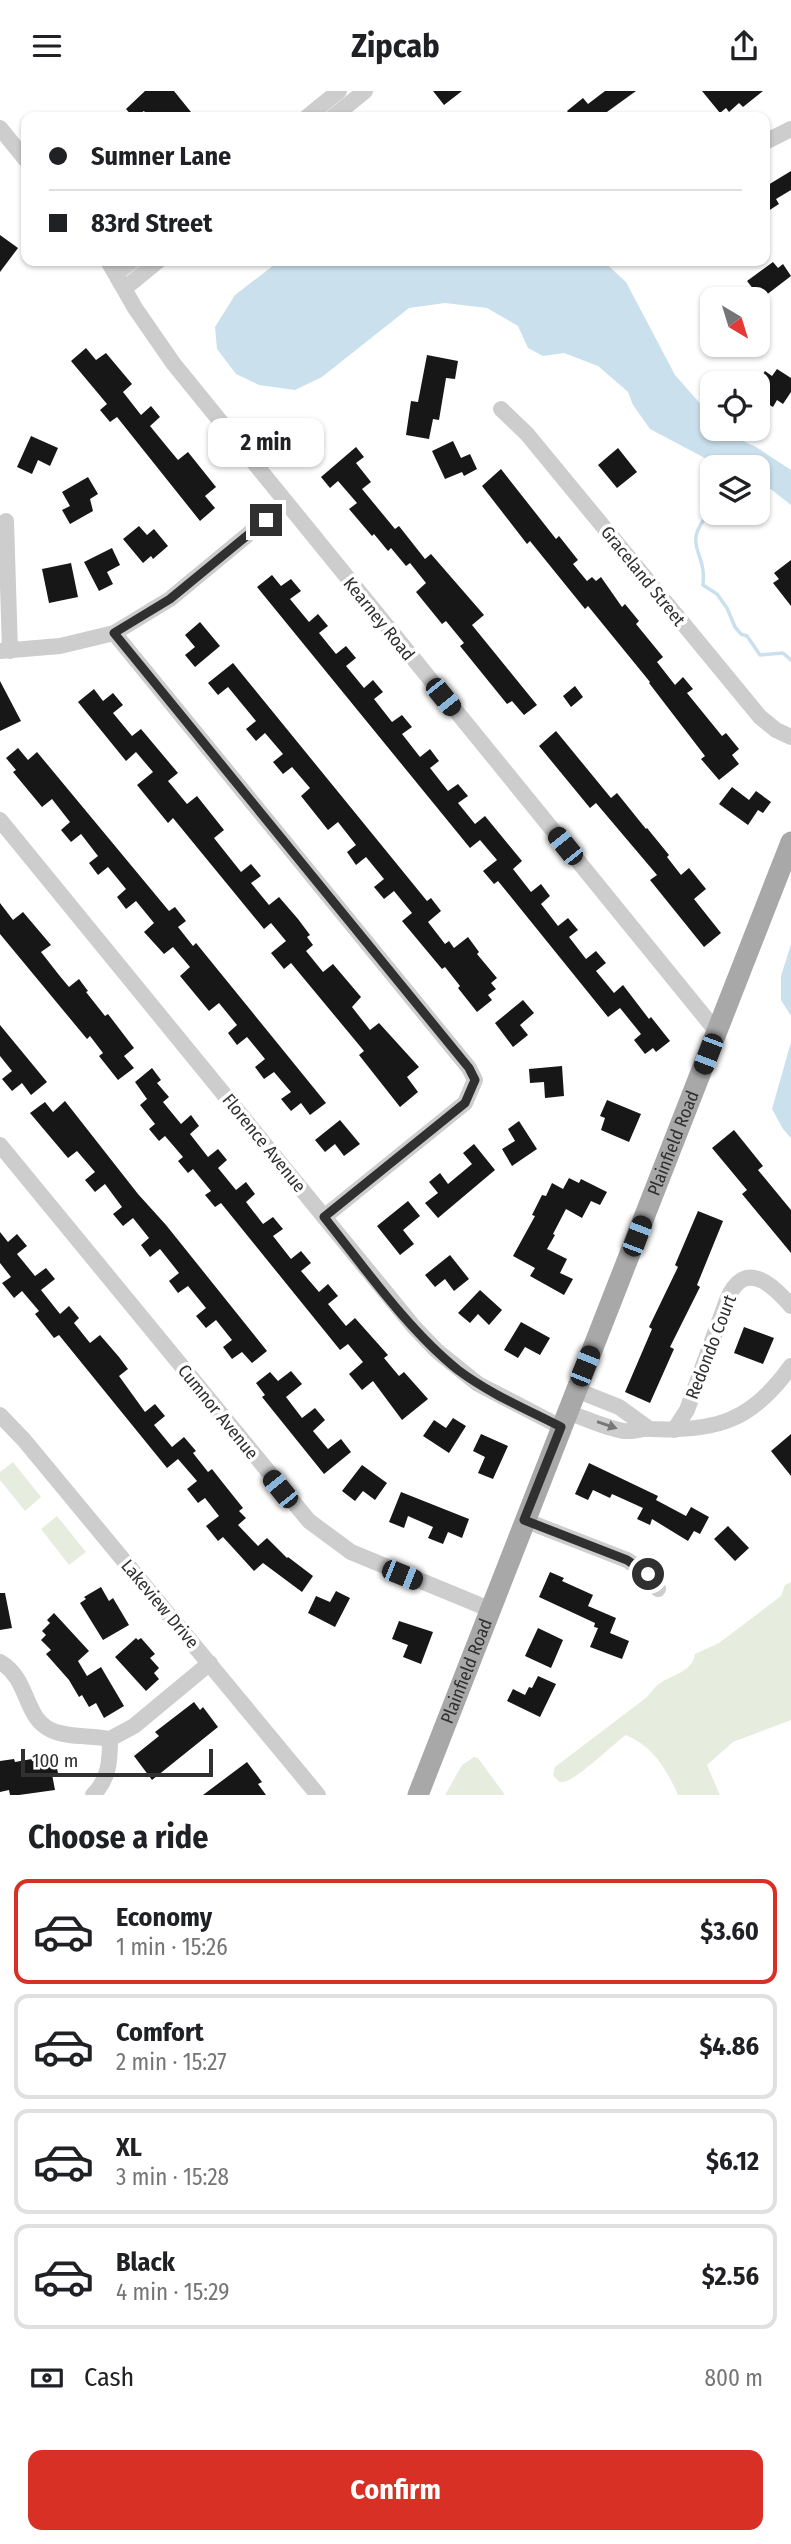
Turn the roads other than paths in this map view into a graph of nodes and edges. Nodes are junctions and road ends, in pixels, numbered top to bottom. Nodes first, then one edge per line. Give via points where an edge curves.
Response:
1 (339, 91) edge
2 (365, 91) edge
3 (313, 112) edge
4 (339, 112) edge
5 (0, 128) edge
6 (791, 129) edge
7 (770, 140) edge
8 (21, 154) edge
9 (152, 266) edge
10 (112, 267) edge
11 (125, 288) junction
12 (501, 409) dead end
13 (285, 504) junction
14 (6, 521) dead end
15 (114, 633) junction
16 (5, 651) edge
17 (791, 737) edge
18 (0, 820) edge
19 (791, 842) edge
20 (717, 1032) junction
21 (0, 1145) edge
22 (324, 1217) junction
23 (791, 1306) edge
24 (791, 1366) edge
25 (576, 1389) junction
26 (0, 1415) edge
27 (564, 1419) junction
28 (648, 1428) junction
29 (674, 1430) junction
30 (524, 1520) junction
31 (658, 1589) dead end
32 (489, 1609) junction
33 (0, 1662) edge
34 (209, 1663) junction
35 (110, 1739) junction
36 (309, 1792) edge
37 (93, 1795) edge
38 (418, 1795) edge

1 - 3 street
2 - 4 street
5 - 8 street
6 - 7 street
9 - 11 street
10 - 11 street, Kearney Road
11 - 13 street, Kearney Road via 173,363
12 - 17 street, Graceland Street via 527,434 760,717
13 - 15 street via 170,599
13 - 20 street, Kearney Road
14 - 16 street
15 - 16 street via 69,644
15 - 22 street via 465,1062 475,1080 465,1103
18 - 22 street, Florence Avenue
19 - 20 main road, Plainfield Road
20 - 25 main road, Plainfield Road
21 - 32 street, Cumnor Avenue via 309,1521 351,1552
22 - 27 street, Florence Avenue via 437,1352 478,1384
23 - 29 street, Redondo Court via 759,1278 736,1286 687,1410
24 - 29 street, Florence Avenue via 745,1411 706,1427
25 - 27 main road, Plainfield Road
25 - 28 street via 619,1407
26 - 34 street, Lakeview Drive
27 -> 28 street, Florence Avenue via 622,1431
27 - 30 main road, Plainfield Road
28 - 29 street, Florence Avenue
30 - 31 street via 627,1560 648,1574
30 - 32 main road, Plainfield Road
32 - 38 main road, Plainfield Road
33 - 35 street via 17,1676 43,1725 62,1734
34 - 35 street via 134,1726
34 - 36 street, Lakeview Drive
35 - 37 street via 108,1771

